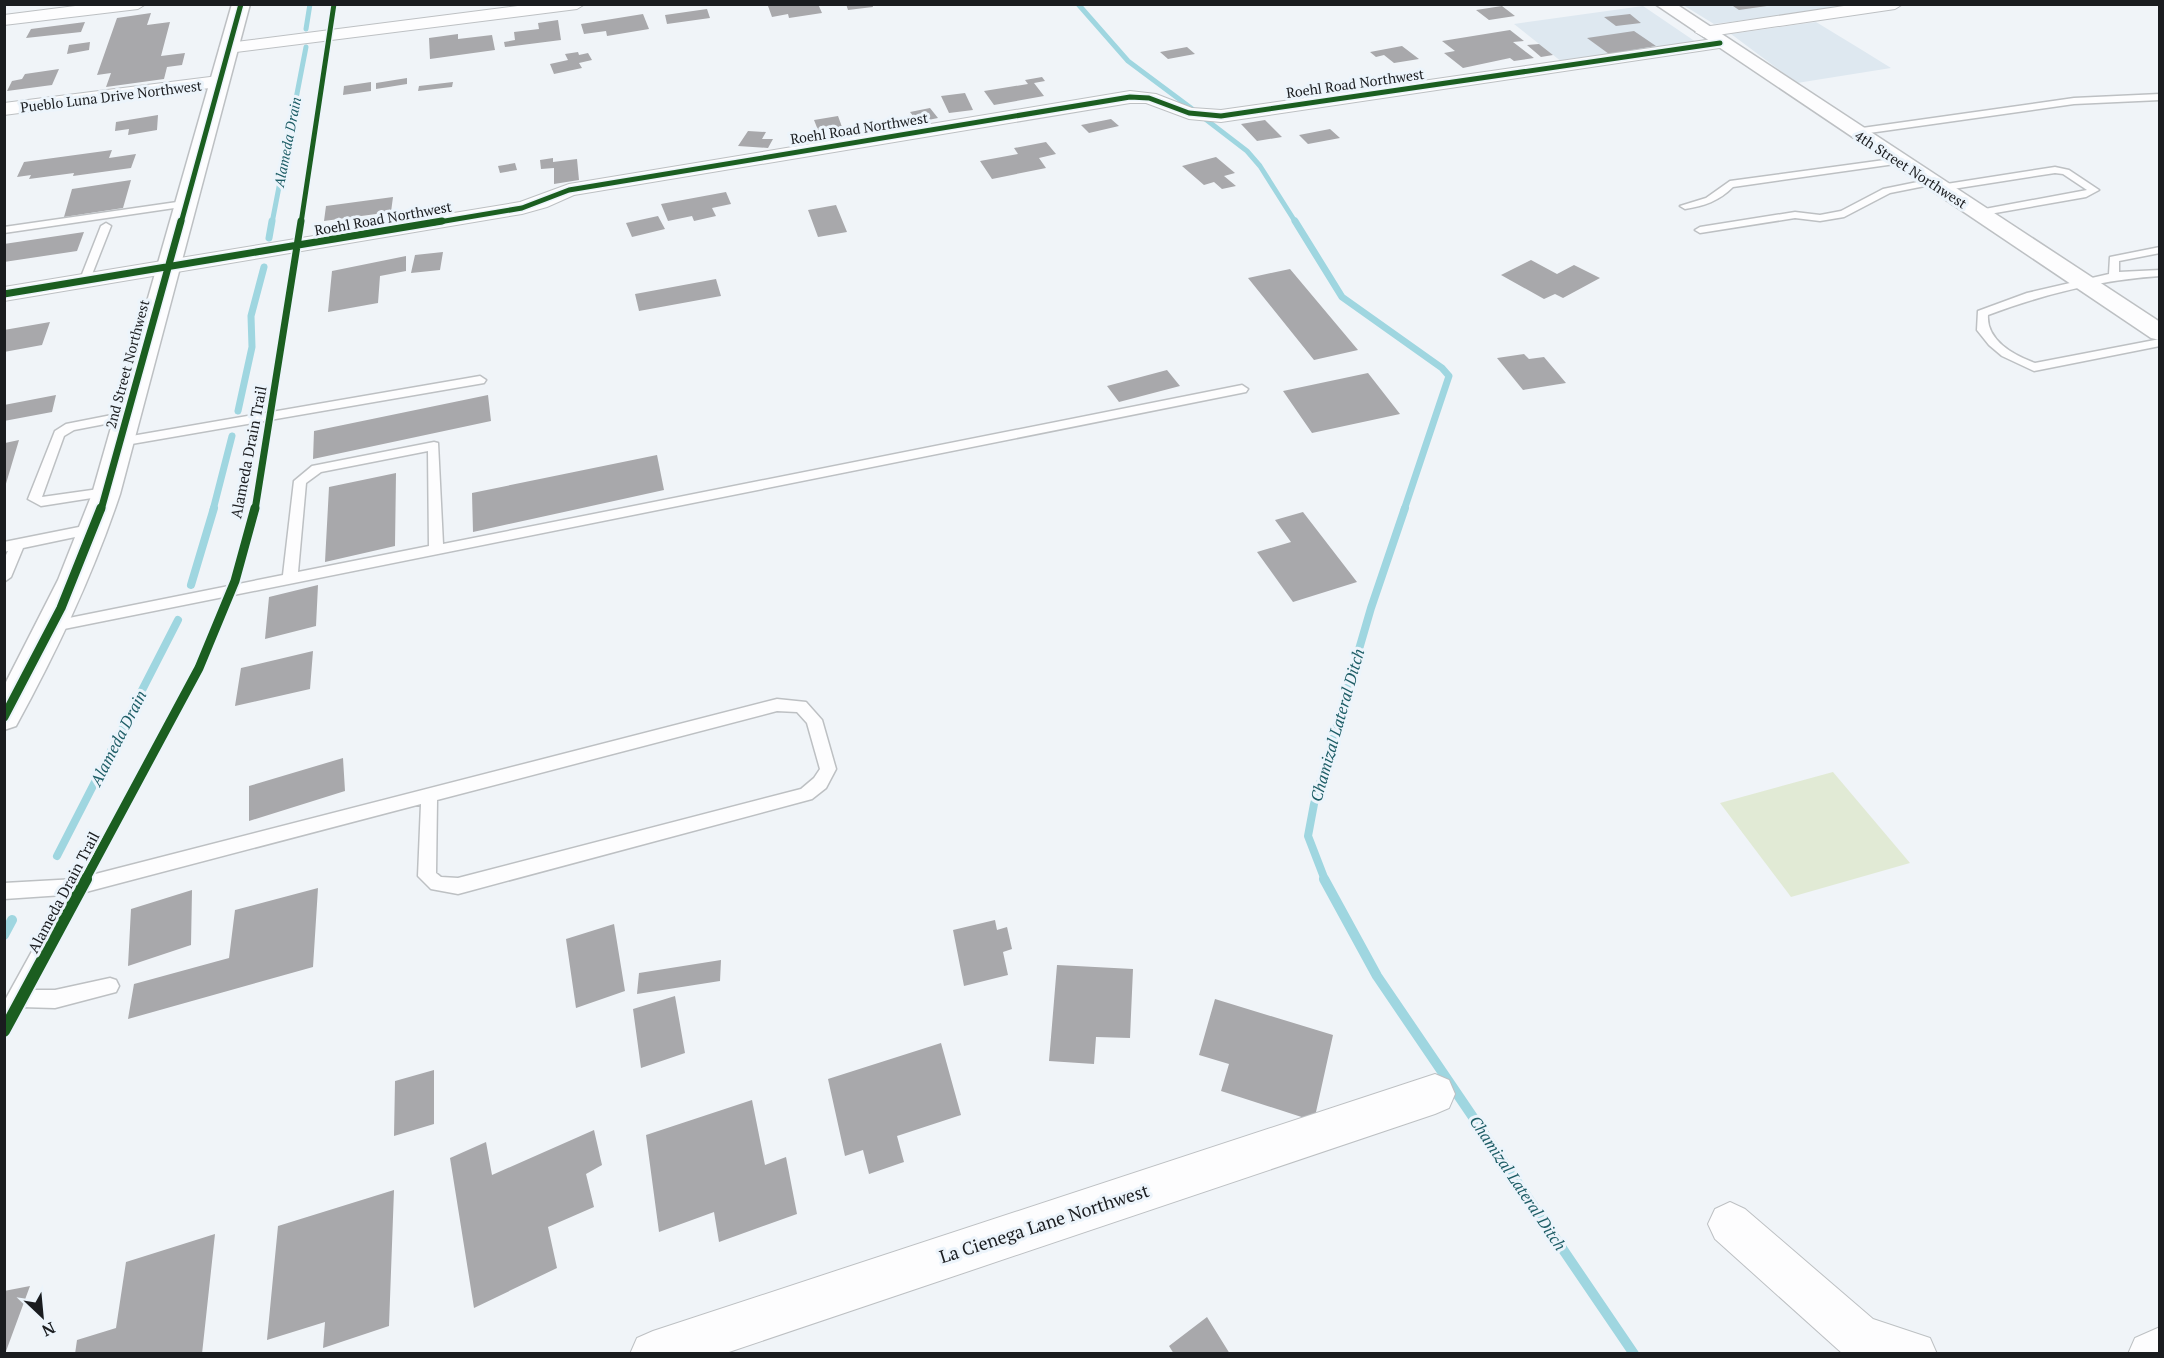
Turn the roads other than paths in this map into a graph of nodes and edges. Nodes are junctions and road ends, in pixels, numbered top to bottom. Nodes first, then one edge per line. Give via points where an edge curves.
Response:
1 (138, 4) edge
2 (241, 4) edge
3 (577, 4) edge
4 (1663, 4) edge
5 (1895, 4) edge
6 (4, 20) edge
7 (1712, 37) junction
8 (228, 48) junction
9 (218, 82) junction
10 (2160, 97) edge
11 (4, 109) edge
12 (1855, 132) junction
13 (1899, 161) junction
14 (1936, 185) junction
15 (184, 204) junction
16 (1684, 206) dead end
17 (1978, 213) junction
18 (106, 226) dead end
19 (4, 230) edge
20 (1700, 230) dead end
21 (2160, 250) edge
22 (167, 269) junction
23 (2160, 273) edge
24 (2114, 276) junction
25 (84, 282) junction
26 (2084, 282) junction
27 (4, 294) edge
28 (2160, 333) edge
29 (2160, 342) edge
30 (480, 380) dead end
31 (1242, 389) dead end
32 (123, 429) junction
33 (106, 492) junction
34 (94, 529) junction
35 (11, 546) edge
36 (436, 550) junction
37 (4, 577) edge
38 (290, 579) junction
39 (54, 626) junction
40 (4, 717) edge
41 (429, 795) junction
42 (76, 887) junction
43 (4, 891) edge
44 (110, 986) dead end
45 (17, 998) junction
46 (4, 1021) edge
47 (1435, 1094) dead end
48 (1730, 1224) dead end
49 (2160, 1350) edge
50 (653, 1353) edge
51 (1914, 1353) edge
52 (2151, 1353) edge

1 - 6 street
2 - 8 main road, 2nd Street Northwest
3 - 8 street
4 - 7 main road, 4th Street Northwest
5 - 7 street, Roehl Road Northwest
7 - 12 main road, 4th Street Northwest
7 - 22 street, Roehl Road Northwest via 1221,116 1189,113 1149,98 1130,97 569,190 522,208
8 - 9 main road, 2nd Street Northwest
9 - 11 street, Pueblo Luna Drive Northwest
9 - 15 main road, 2nd Street Northwest
10 - 12 lane via 2064,103
12 - 13 main road, 4th Street Northwest
13 - 14 main road, 4th Street Northwest
13 - 16 lane via 1730,184 1708,203
14 - 17 main road, 4th Street Northwest
14 - 17 lane via 2055,170 2066,172 2094,190
14 - 20 lane via 1887,191 1844,214 1820,218 1795,215
15 - 19 lane
15 - 22 main road, 2nd Street Northwest
17 - 26 main road, 4th Street Northwest
18 - 25 lane
21 - 24 lane via 2114,259
22 - 25 street, Roehl Road Northwest
22 - 32 main road, 2nd Street Northwest
23 - 24 lane
24 - 26 lane
25 - 27 street, Roehl Road Northwest
26 - 28 main road, 4th Street Northwest
26 - 29 lane via 1982,313 1981,326 1985,334 2017,360 2034,367
30 - 32 lane
31 - 36 lane
32 - 33 main road, 2nd Street Northwest
32 - 33 lane via 70,427 59,434 35,499 41,502
33 - 34 main road, 2nd Street Northwest
34 - 35 lane
34 - 39 main road, 2nd Street Northwest
35 - 37 lane
36 - 38 lane
36 - 38 lane via 434,446 318,468 300,481
38 - 39 lane
39 - 40 main road, 2nd Street Northwest
41 - 41 lane via 428,876 437,884 458,886 806,794 820,783 828,769 814,720 801,706 777,705
41 - 42 lane
42 - 43 lane
42 - 45 lane
44 - 45 lane via 55,999
45 - 46 lane
47 - 50 street, La Cienega Lane Northwest
48 - 51 street via 1860,1338
49 - 52 street

